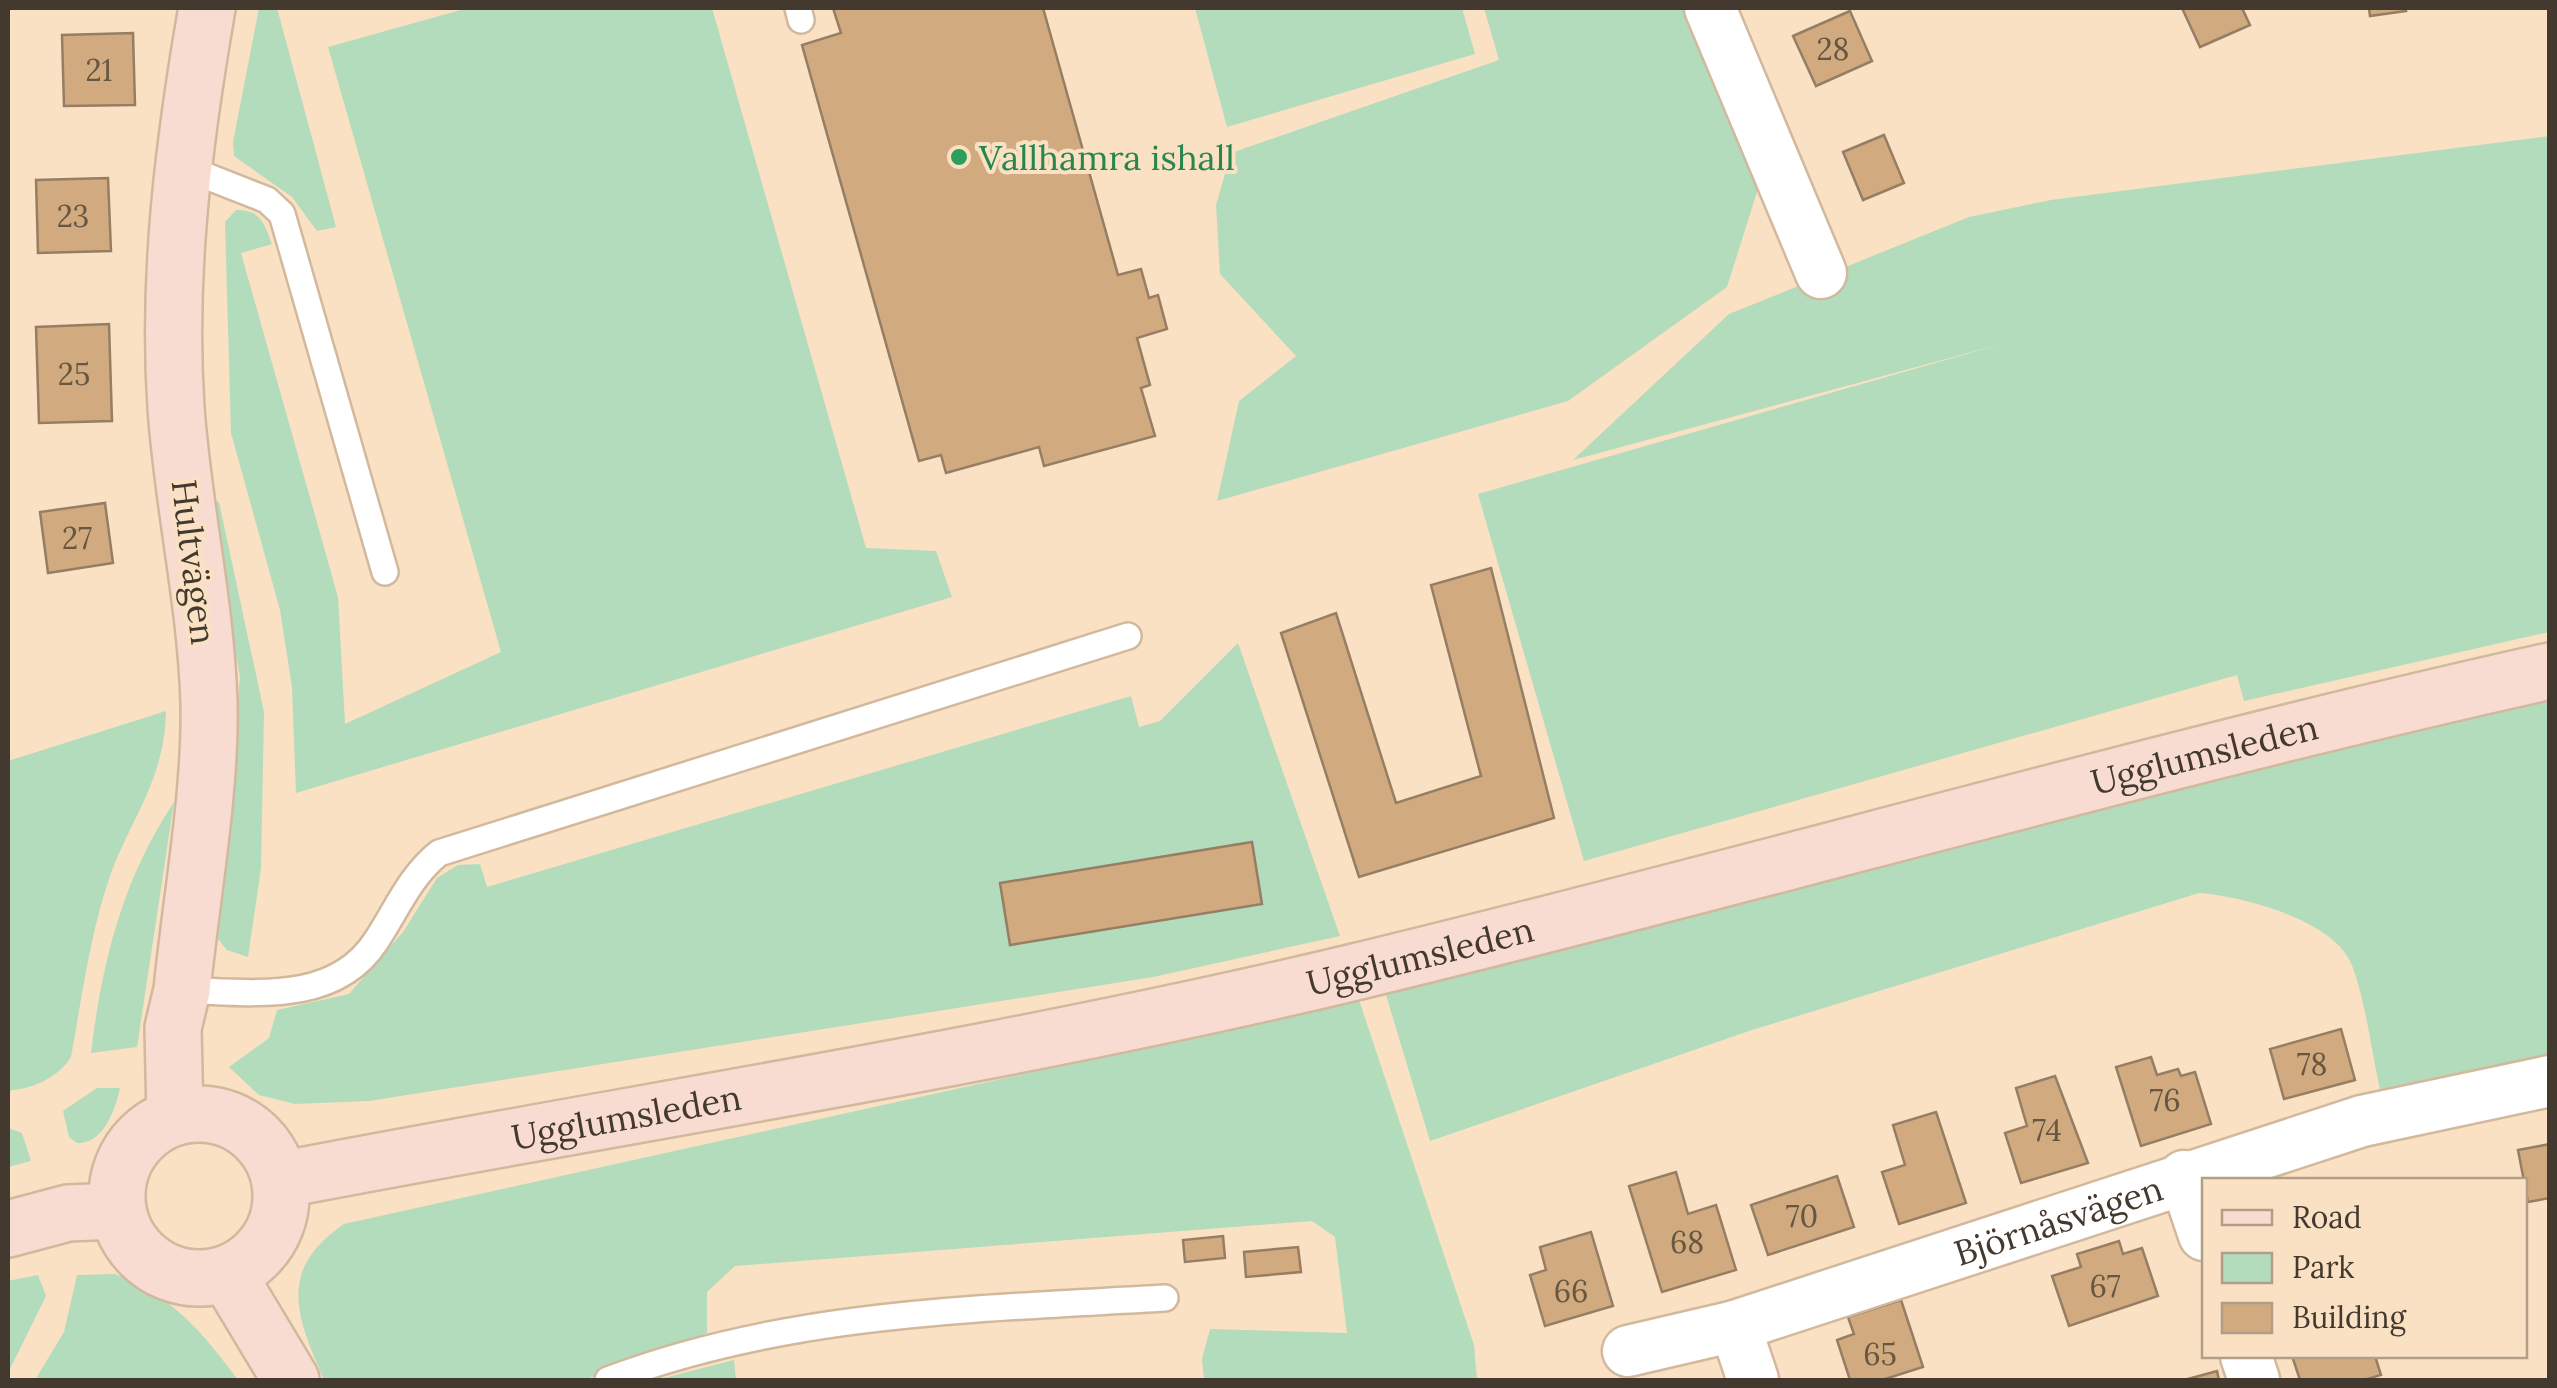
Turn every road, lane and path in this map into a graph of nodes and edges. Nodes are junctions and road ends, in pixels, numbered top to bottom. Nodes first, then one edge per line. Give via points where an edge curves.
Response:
1 (207, 8) edge
2 (1710, 8) edge
3 (182, 167) junction
4 (1821, 272) dead end
5 (385, 572) dead end
6 (1128, 636) dead end
7 (2550, 670) edge
8 (182, 990) junction
9 (2550, 1080) edge
10 (175, 1117) junction
11 (2184, 1176) junction
12 (280, 1180) junction
13 (118, 1211) junction
14 (8, 1229) edge
15 (2202, 1229) edge
16 (228, 1274) junction
17 (1165, 1298) dead end
18 (1735, 1326) junction
19 (1628, 1351) dead end
20 (291, 1380) edge
21 (608, 1380) edge
22 (1753, 1380) edge

1 - 3 street, Hultvägen
2 - 4 street
3 - 5 lane via 268,200 282,214
3 - 8 street, Hultvägen via 176,410 209,708
6 - 8 lane via 438,853 421,867 373,946 324,986
7 - 12 street, Ugglumsleden via 2172,759 1257,994
8 - 10 street, Hultvägen via 173,1028
9 - 11 street, Björnåsvägen via 2362,1121
10 - 12 street via 202,1113 241,1125 270,1154
10 - 13 street via 148,1131 128,1153 118,1180
11 - 15 street
11 - 18 street, Björnåsvägen
12 - 16 street via 280,1212 268,1241
13 - 14 street via 68,1213
13 - 16 street via 130,1241 154,1265 184,1277
16 - 20 street
17 - 21 lane via 926,1312 804,1328 680,1353
18 - 19 street, Björnåsvägen
18 - 22 street

